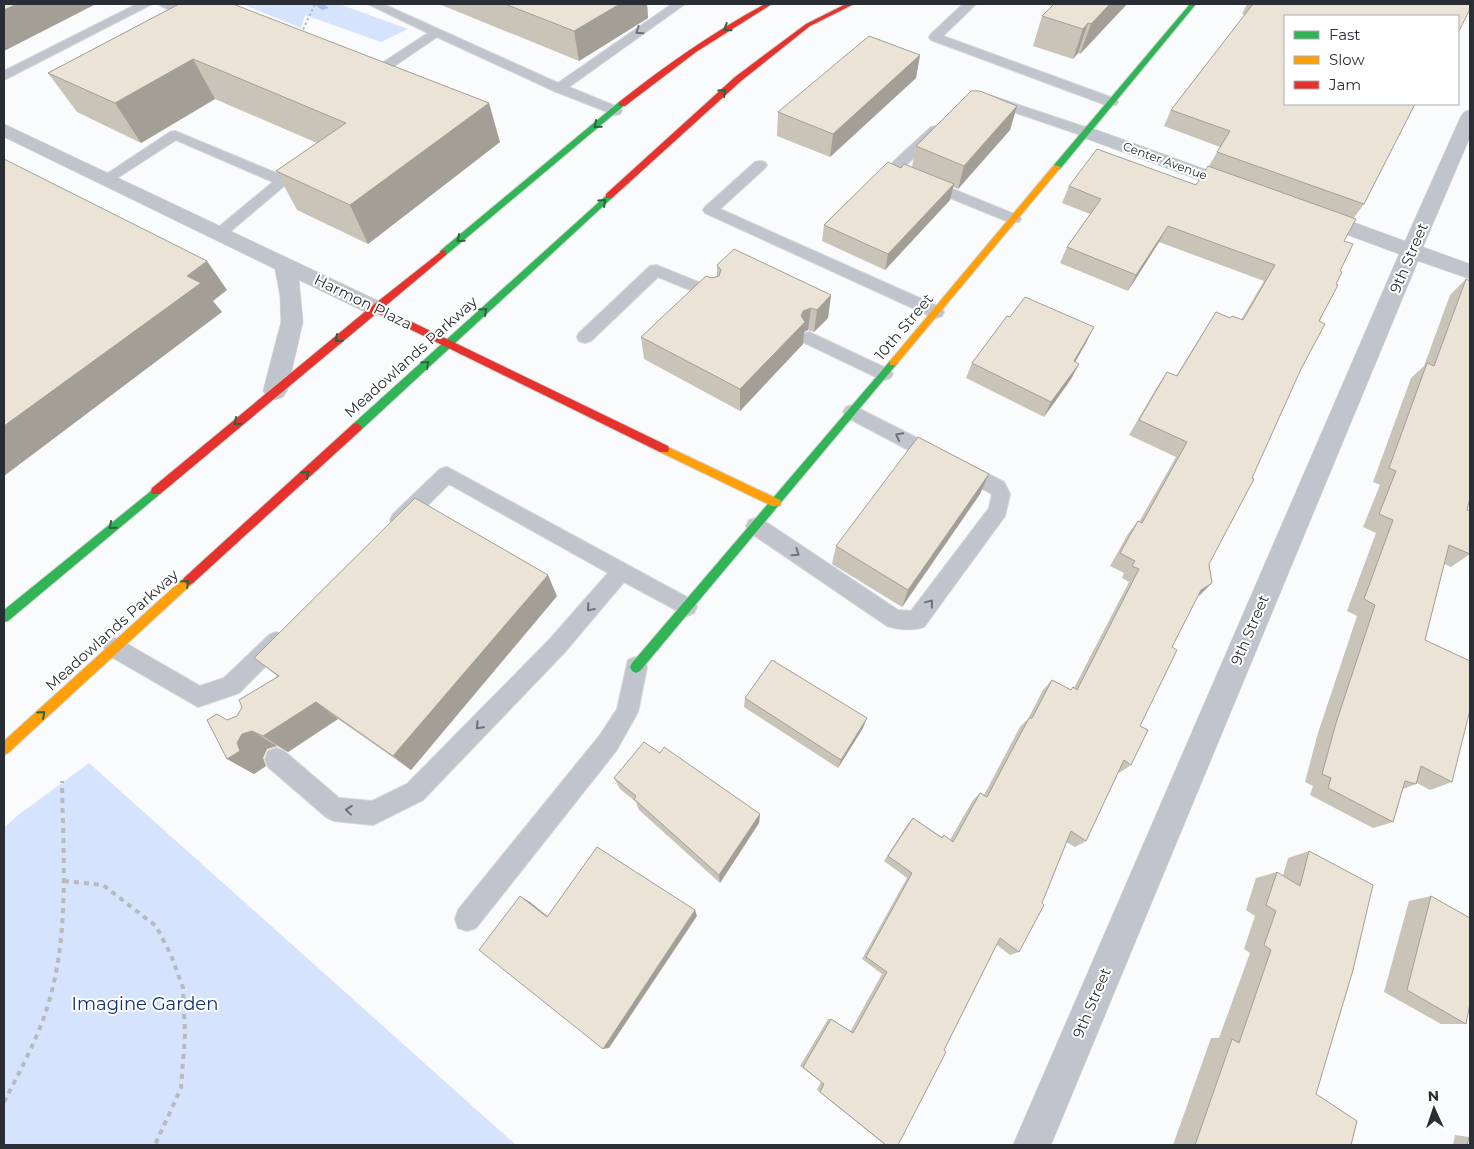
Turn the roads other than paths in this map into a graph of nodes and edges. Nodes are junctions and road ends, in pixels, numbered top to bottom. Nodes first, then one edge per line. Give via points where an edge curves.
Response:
1 (146, 4) edge
2 (165, 4) edge
3 (374, 4) edge
4 (679, 4) edge
5 (769, 4) edge
6 (851, 4) edge
7 (970, 4) edge
8 (1193, 4) edge
9 (210, 14) edge
10 (437, 32) junction
11 (353, 60) edge
12 (4, 76) edge
13 (559, 88) junction
14 (981, 98) edge
15 (1111, 102) junction
16 (614, 111) junction
17 (1470, 116) edge
18 (946, 120) edge
19 (4, 130) edge
20 (1086, 132) junction
21 (760, 165) dead end
22 (106, 179) junction
23 (1253, 193) edge
24 (1300, 210) edge
25 (1014, 219) junction
26 (220, 233) junction
27 (1411, 251) junction
28 (285, 264) junction
29 (1470, 272) edge
30 (712, 294) edge
31 (375, 308) junction
32 (936, 312) junction
33 (585, 337) dead end
34 (809, 338) edge
35 (448, 344) junction
36 (884, 374) junction
37 (275, 391) junction
38 (852, 412) junction
39 (776, 503) junction
40 (756, 526) junction
41 (384, 535) edge
42 (622, 571) junction
43 (687, 607) junction
44 (4, 616) edge
45 (287, 631) edge
46 (115, 648) junction
47 (636, 667) joint
48 (4, 748) edge
49 (276, 759) edge
50 (467, 919) dead end
51 (1032, 1145) edge

1 - 12 lane
2 - 9 lane via 185,12
3 - 10 lane
4 -> 13 lane
5 -> 16 main road via 730,26
35 -> 6 main road, Meadowlands Parkway via 738,79 808,25
7 - 15 lane via 935,37
8 - 15 main road, 10th Street
10 - 11 lane via 380,70
10 - 13 lane
13 - 16 lane
14 - 20 lane
15 - 20 main road, 10th Street
16 -> 31 main road
17 - 27 street, 9th Street
18 - 25 lane via 899,164 900,169 906,175
19 - 22 street, Harmon Plaza
20 - 23 street, Center Avenue
20 - 25 main road, 10th Street
21 - 32 lane via 710,210
22 - 26 street, Harmon Plaza
22 - 26 lane via 175,135 283,180
24 - 27 street
25 - 32 main road, 10th Street
26 - 28 street, Harmon Plaza
27 - 29 street
27 - 51 street, 9th Street
28 - 31 street, Harmon Plaza
28 - 37 street via 292,322
30 - 33 lane via 656,270
31 - 35 main road, Harmon Plaza
31 -> 37 main road
32 - 36 main road, 10th Street
34 - 36 lane
35 - 39 main road, Harmon Plaza
46 -> 35 main road, Meadowlands Parkway
36 - 38 main road, 10th Street
37 -> 44 main road
38 - 39 main road, 10th Street
40 -> 38 lane via 894,619 917,620 998,510 1001,494 997,487
39 - 40 main road, 10th Street
40 - 43 main road, 10th Street
41 - 42 lane via 447,474
42 - 43 lane
42 -> 49 lane via 556,646 414,792 373,813 334,809
43 - 47 main road, 10th Street
45 - 46 lane via 236,693 198,697
48 -> 46 main road, Meadowlands Parkway
47 - 50 lane via 628,712 608,743

